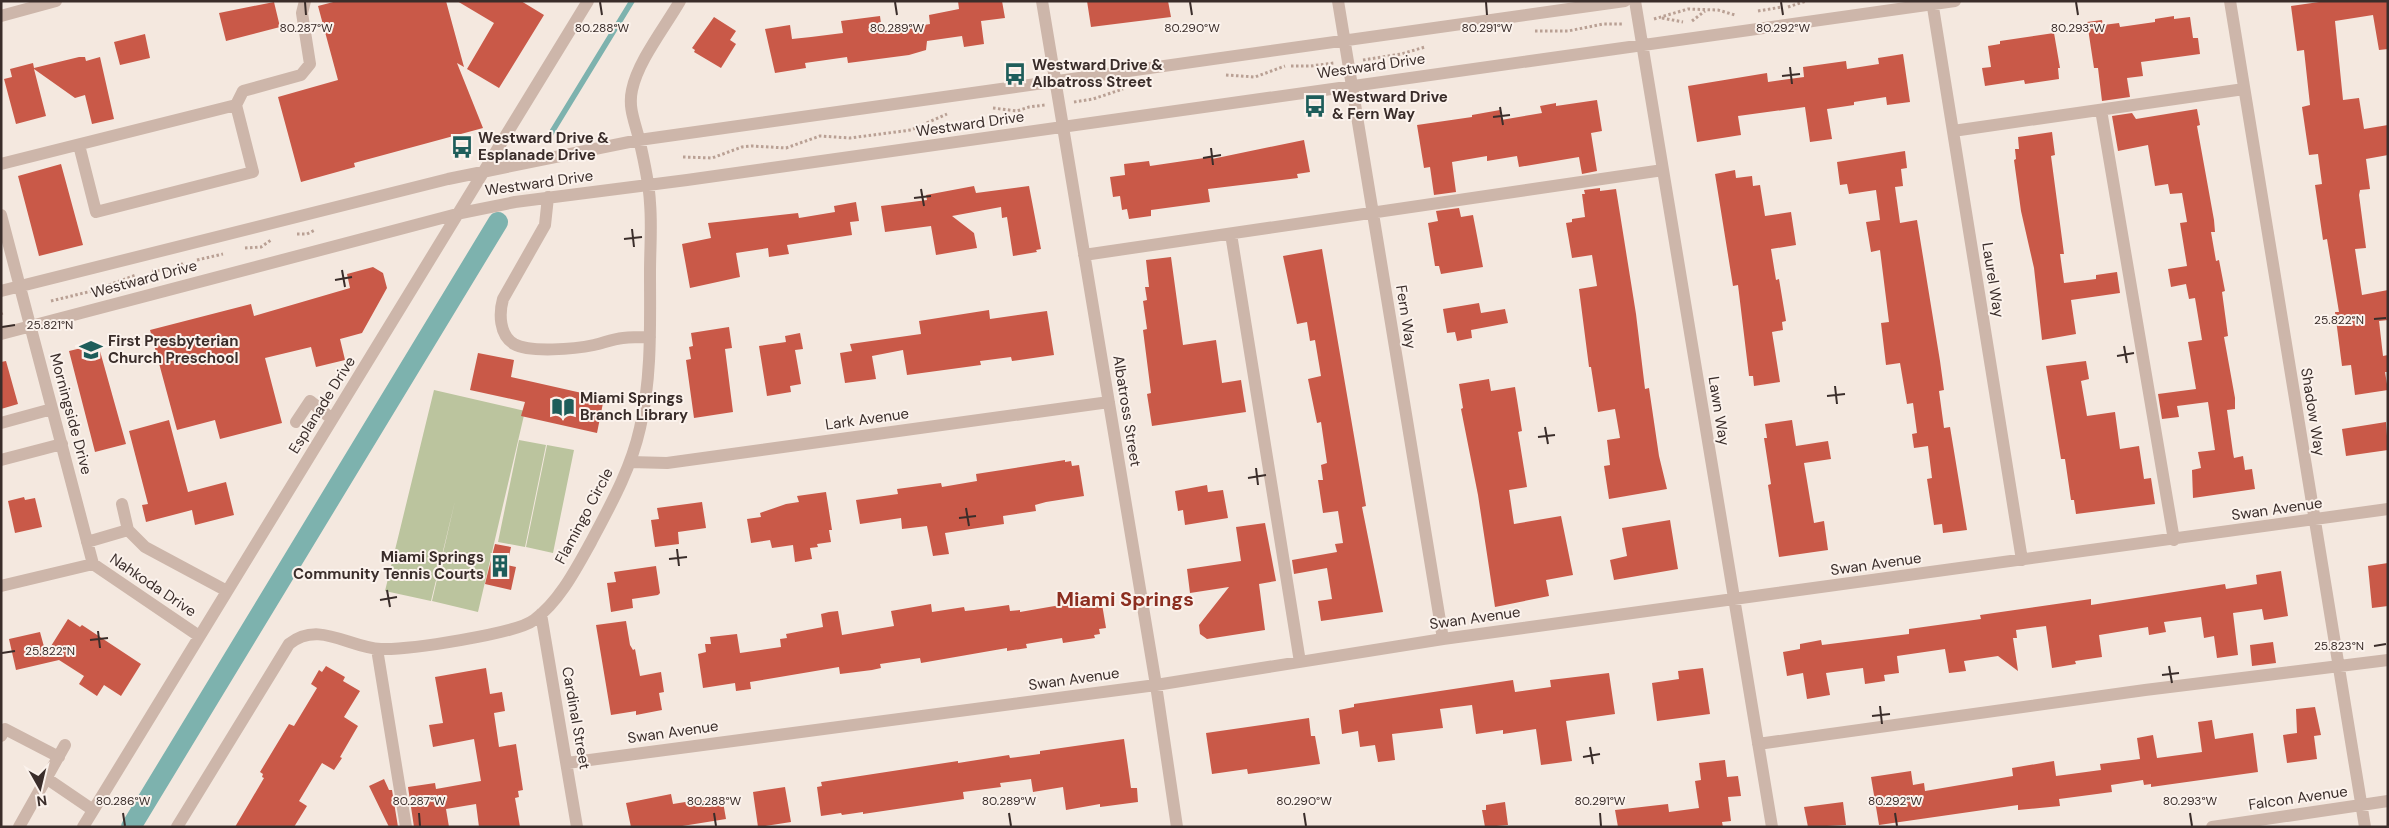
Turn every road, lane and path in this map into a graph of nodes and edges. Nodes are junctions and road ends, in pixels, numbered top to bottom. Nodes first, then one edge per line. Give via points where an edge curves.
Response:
1 (56, 1) edge
2 (305, 1) edge
3 (588, 1) edge
4 (680, 1) edge
5 (1042, 1) edge
6 (1338, 1) edge
7 (1625, 1) edge
8 (1635, 1) edge
9 (1806, 1) edge
10 (1955, 1) edge
11 (2230, 1) edge
12 (1933, 3) edge
13 (1705, 11) junction
14 (1753, 12) dead end
15 (1740, 14) dead end
16 (1, 16) edge
17 (1661, 18) junction
18 (1651, 20) dead end
19 (1630, 23) dead end
20 (1531, 32) dead end
21 (1344, 40) junction
22 (1642, 44) junction
23 (1427, 46) dead end
24 (1356, 61) dead end
25 (1332, 63) dead end
26 (1224, 75) dead end
27 (1056, 82) junction
28 (1352, 86) junction
29 (1126, 88) dead end
30 (2244, 89) junction
31 (1071, 102) dead end
32 (1050, 104) dead end
33 (236, 105) junction
34 (988, 108) dead end
35 (2101, 110) junction
36 (949, 113) dead end
37 (1064, 127) junction
38 (1953, 131) junction
39 (639, 140) junction
40 (79, 144) junction
41 (682, 149) dead end
42 (683, 157) junction
43 (1, 164) edge
44 (684, 164) dead end
45 (1663, 170) junction
46 (485, 171) junction
47 (649, 185) junction
48 (548, 197) junction
49 (1372, 212) junction
50 (461, 213) junction
51 (1, 215) edge
52 (317, 229) dead end
53 (288, 232) dead end
54 (277, 234) dead end
55 (1230, 234) junction
56 (240, 247) dead end
57 (228, 251) dead end
58 (1084, 255) junction
59 (194, 260) dead end
60 (188, 261) dead end
61 (147, 271) dead end
62 (142, 272) dead end
63 (20, 286) junction
64 (1, 290) edge
65 (49, 296) dead end
66 (51, 301) junction
67 (53, 307) dead end
68 (31, 326) junction
69 (1, 334) edge
70 (650, 337) junction
71 (1109, 402) junction
72 (52, 409) junction
73 (332, 419) junction
74 (1, 422) edge
75 (296, 422) dead end
76 (62, 444) junction
77 (1, 460) edge
78 (630, 462) junction
79 (122, 504) dead end
80 (2388, 510) edge
81 (2314, 521) junction
82 (128, 530) junction
83 (2174, 540) junction
84 (87, 542) junction
85 (2022, 560) junction
86 (93, 564) junction
87 (1, 586) edge
88 (227, 591) junction
89 (1734, 600) junction
90 (541, 614) junction
91 (199, 636) junction
92 (1443, 639) junction
93 (377, 649) junction
94 (2388, 660) edge
95 (1300, 662) junction
96 (2338, 667) junction
97 (1156, 685) junction
98 (1, 736) edge
99 (1758, 744) junction
100 (66, 745) dead end
101 (59, 757) junction
102 (566, 763) junction
103 (46, 778) junction
104 (2388, 801) edge
105 (2361, 805) junction
106 (93, 810) junction
107 (18, 827) edge
108 (83, 827) edge
109 (177, 827) edge
110 (406, 827) edge
111 (577, 827) edge
112 (1177, 827) edge
113 (1772, 827) edge
114 (2212, 827) edge
115 (2365, 827) edge

1 - 16 street
2 - 33 street via 302,14 310,64 308,70 301,75 243,91
3 - 46 street, Esplanade Drive
4 - 39 street, Flamingo Circle via 640,68 632,88 629,106
5 - 27 street, Albatross Street
6 - 21 street, Fern Way
7 - 21 street, Westward Drive
8 - 22 street, Lawn Way
9 - 14 path
10 - 12 street, Westward Drive
11 - 30 street, Shadow Way
12 - 22 street, Westward Drive
12 - 38 street, Laurel Way
13 - 15 path
13 - 17 path via 1678,10
13 - 17 path via 1688,22
17 - 18 path
19 - 20 path
21 - 27 street, Westward Drive
21 - 28 street, Fern Way
22 - 28 street, Westward Drive
22 - 45 street, Lawn Way
23 - 24 path
25 - 26 path via 1285,66 1255,77
27 - 37 street, Albatross Street
27 - 39 street, Westward Drive
28 - 37 street, Westward Drive
28 - 49 street, Fern Way
29 - 31 path via 1099,98
30 - 35 street
30 - 81 street, Shadow Way
32 - 34 path via 1017,111
33 - 40 street
33 - 40 street via 253,172 96,212
35 - 38 street
35 - 83 street
36 - 42 path via 911,130 850,138 820,136 786,148 742,146 712,158
37 - 47 street, Westward Drive
37 - 58 street, Albatross Street
38 - 85 street, Laurel Way
39 - 46 street, Westward Drive
39 - 47 street, Flamingo Circle
40 - 43 street
41 - 42 path
42 - 44 path
45 - 49 street
45 - 89 street, Lawn Way
46 - 50 street, Esplanade Drive
46 - 63 street, Westward Drive
47 - 48 street, Westward Drive
47 - 70 street, Flamingo Circle
48 - 50 street, Westward Drive
48 - 70 street via 545,225 502,299 502,325 509,340 524,347 560,348
49 - 55 street
49 - 92 street, Fern Way
50 - 68 street, Westward Drive
50 - 73 street, Esplanade Drive
51 - 63 street, Morningside Drive
52 - 53 path via 302,235
54 - 56 path via 261,247
55 - 58 street
55 - 95 street
57 - 59 path
58 - 71 street, Albatross Street
60 - 61 path via 170,270
62 - 66 path via 105,287
63 - 64 street, Westward Drive
63 - 68 street, Morningside Drive
65 - 66 path
66 - 67 path
68 - 69 street, Westward Drive
68 - 72 street, Morningside Drive
70 - 78 street, Flamingo Circle via 640,428
71 - 78 street, Lark Avenue via 667,463
71 - 97 street, Albatross Street
72 - 74 street
72 - 76 street, Morningside Drive
73 - 75 street via 310,401
73 - 88 street, Esplanade Drive
76 - 77 street
76 - 84 street, Morningside Drive
78 - 90 street, Flamingo Circle via 583,557
79 - 82 street
80 - 81 street, Swan Avenue
81 - 83 street, Swan Avenue
81 - 96 street, Shadow Way
82 - 84 street
82 - 88 street via 144,547
83 - 85 street, Swan Avenue
84 - 86 street, Morningside Drive
85 - 89 street, Swan Avenue
86 - 87 street, Nahkoda Drive
86 - 91 street, Nahkoda Drive
88 - 91 street, Esplanade Drive
89 - 92 street, Swan Avenue
89 - 99 street, Lawn Way
90 - 93 street, Flamingo Circle via 516,630 414,647
90 - 102 street, Cardinal Street
91 - 106 street, Esplanade Drive
92 - 95 street, Swan Avenue
93 - 109 street, Flamingo Circle via 326,634 309,634 289,644
93 - 110 street
94 - 96 street
95 - 97 street, Swan Avenue
96 - 99 street via 2145,690
96 - 105 street, Shadow Way
97 - 102 street, Swan Avenue
97 - 112 street, Albatross Street
98 - 101 street via 5,729
99 - 113 street, Lawn Way
100 - 101 street
101 - 103 street
102 - 111 street, Cardinal Street
103 - 106 street
103 - 107 street
104 - 105 street, Falcon Avenue
105 - 114 street, Falcon Avenue
105 - 115 street, Shadow Way
106 - 108 street, Esplanade Drive

